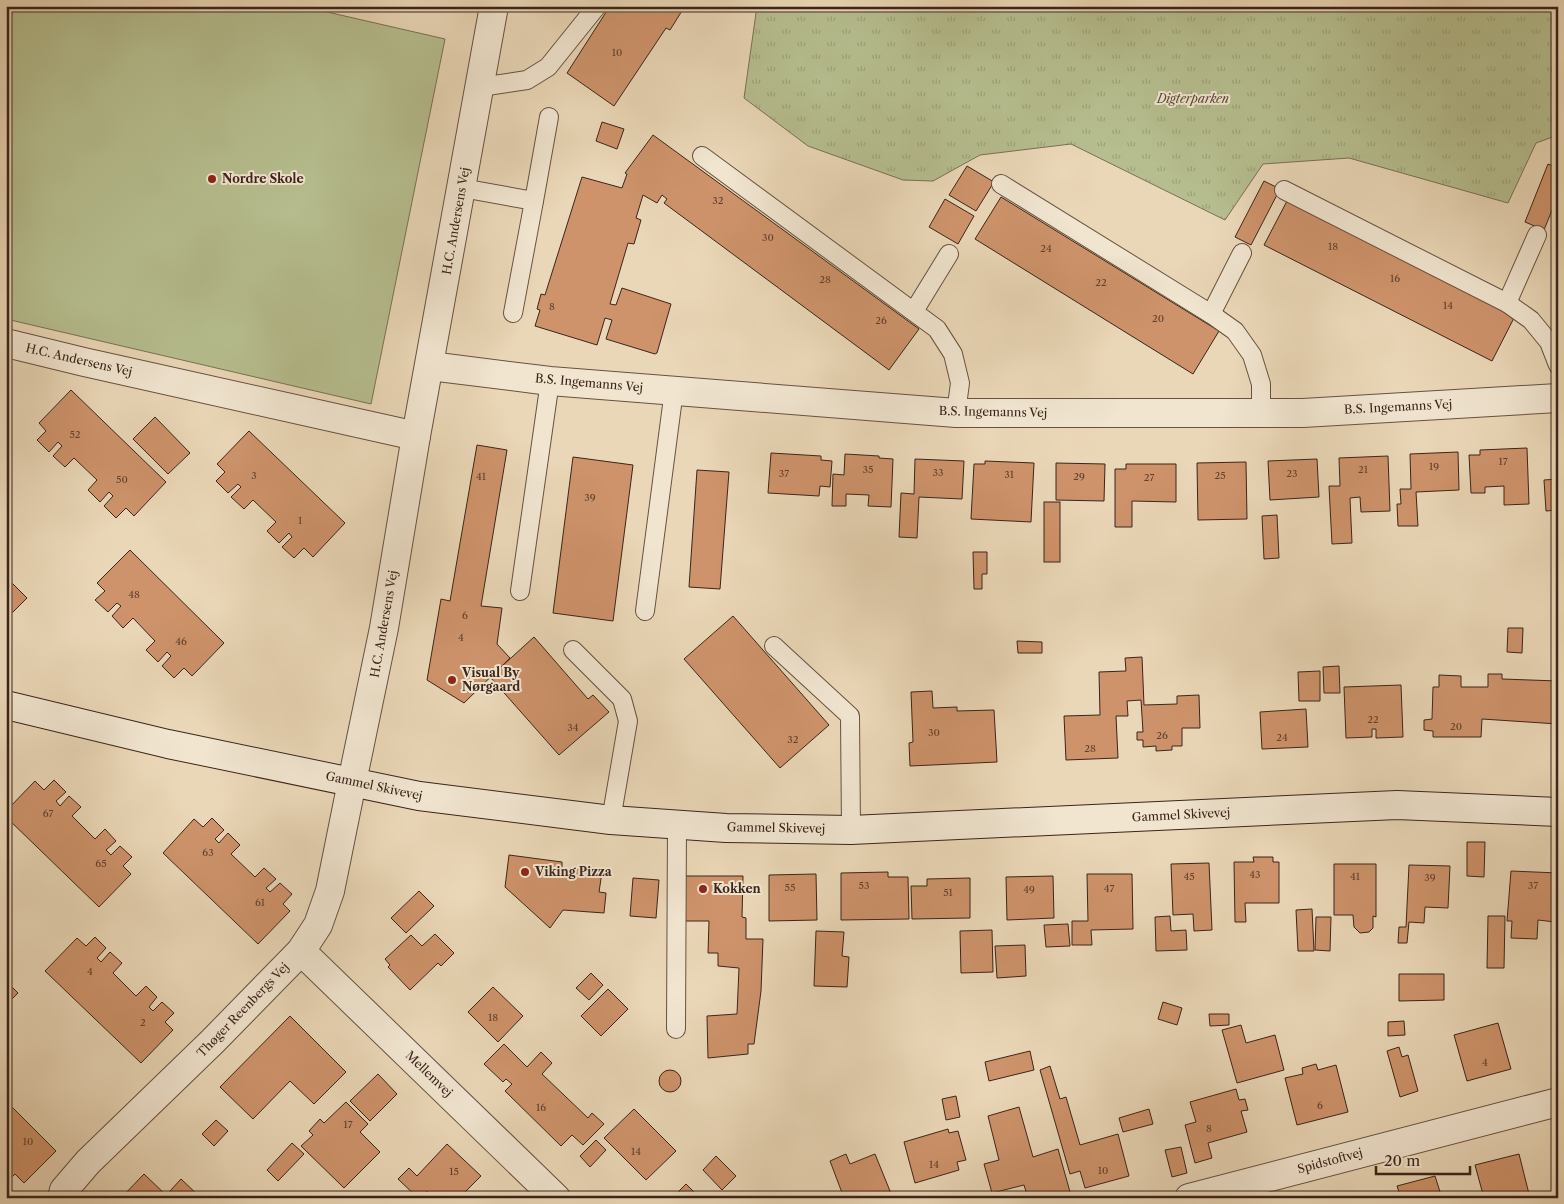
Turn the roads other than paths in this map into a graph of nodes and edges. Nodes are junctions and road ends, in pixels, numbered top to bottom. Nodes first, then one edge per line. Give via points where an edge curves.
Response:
1 (494, 6) edge
2 (597, 6) edge
3 (480, 87) junction
4 (550, 117) dead end
5 (702, 156) dead end
6 (1001, 184) dead end
7 (462, 188) junction
8 (1284, 190) dead end
9 (534, 201) junction
10 (1537, 235) dead end
11 (1242, 253) dead end
12 (949, 254) dead end
13 (1507, 303) junction
14 (914, 311) junction
15 (513, 312) dead end
16 (1212, 314) junction
17 (6, 343) edge
18 (1558, 365) edge
19 (430, 366) junction
20 (550, 381) junction
21 (674, 390) junction
22 (1558, 398) edge
23 (956, 413) junction
24 (1261, 413) junction
25 (416, 436) junction
26 (520, 591) dead end
27 (645, 612) dead end
28 (774, 646) dead end
29 (573, 650) dead end
30 (6, 705) edge
31 (352, 782) junction
32 (1558, 812) edge
33 (610, 820) junction
34 (677, 825) junction
35 (851, 830) junction
36 (301, 950) junction
37 (676, 1028) dead end
38 (1558, 1102) edge
39 (62, 1198) edge
40 (556, 1198) edge
41 (1189, 1198) edge

1 - 3 street, H.C. Andersens Vej
2 - 3 lane via 548,67 527,80
3 - 7 street, H.C. Andersens Vej
4 - 9 lane
5 - 14 lane
6 - 16 lane
7 - 9 lane
7 - 19 street, H.C. Andersens Vej
8 - 13 lane
9 - 15 lane
10 - 13 lane
11 - 16 lane
12 - 14 lane
13 - 18 lane via 1531,320 1549,342
14 - 23 lane via 937,329 953,354 960,383
16 - 24 lane via 1235,331 1252,355 1261,384
17 - 25 street, H.C. Andersens Vej
19 - 20 street, B.S. Ingemanns Vej
19 - 25 street, H.C. Andersens Vej
20 - 21 street, B.S. Ingemanns Vej
20 - 26 lane
21 - 23 street, B.S. Ingemanns Vej
21 - 27 lane
22 - 24 street, B.S. Ingemanns Vej
23 - 24 street, B.S. Ingemanns Vej
25 - 31 street, H.C. Andersens Vej via 384,628
28 - 35 lane via 850,716
29 - 33 lane via 622,699 628,721
30 - 31 street, Gammel Skivevej via 168,744
31 - 33 street, Gammel Skivevej via 419,796
31 - 36 street, Thøger Reenbergs Vej via 330,891 318,925
32 - 35 street, Gammel Skivevej via 1397,806
33 - 34 street, Gammel Skivevej
34 - 35 street, Gammel Skivevej
34 - 37 lane
36 - 39 street, Thøger Reenbergs Vej via 88,1162 64,1190
36 - 40 street, Mellemvej
38 - 41 street, Spidstoftvej

